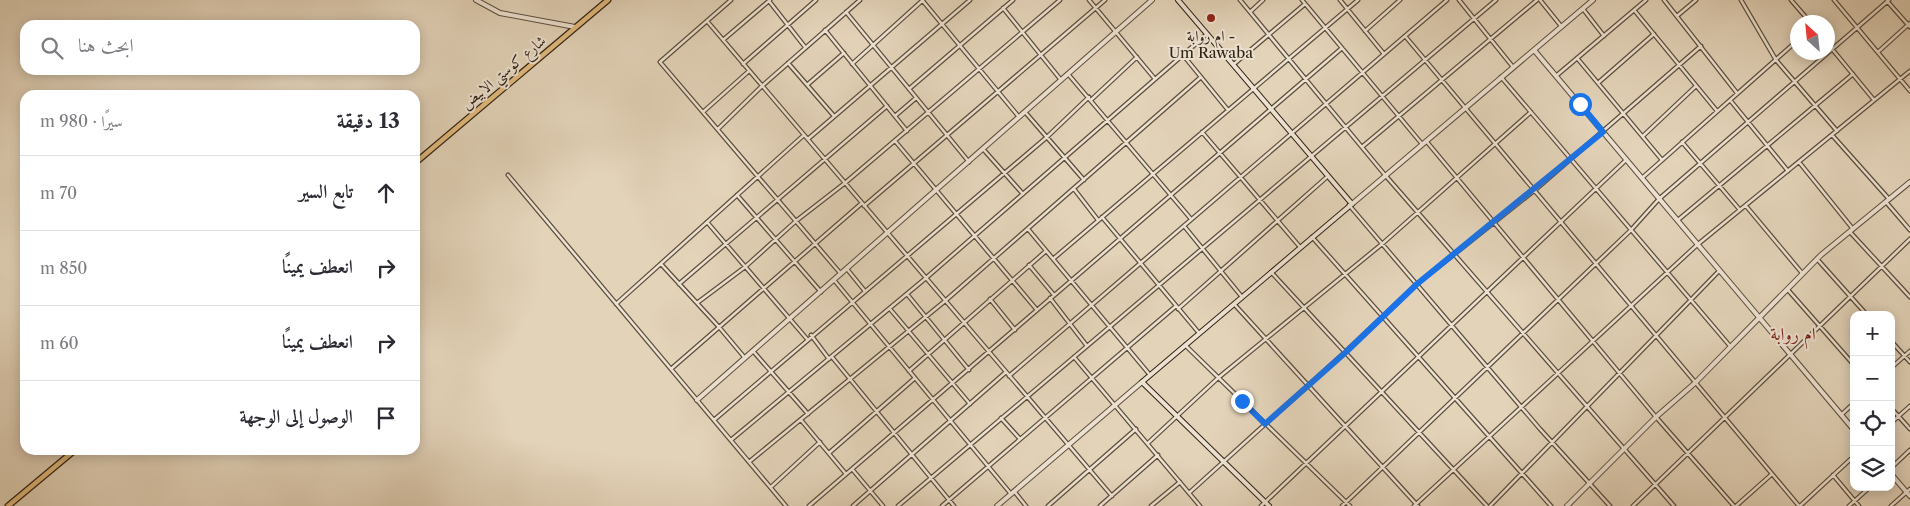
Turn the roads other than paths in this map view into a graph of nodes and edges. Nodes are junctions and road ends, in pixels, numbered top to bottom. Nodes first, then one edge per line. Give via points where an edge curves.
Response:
1 (476, 0) edge
2 (608, 0) edge
3 (731, 0) edge
4 (769, 0) edge
5 (816, 0) edge
6 (860, 0) edge
7 (923, 0) edge
8 (970, 0) edge
9 (1013, 0) edge
10 (1060, 0) edge
11 (1089, 0) edge
12 (1105, 0) edge
13 (1152, 0) edge
14 (1178, 0) edge
15 (1240, 0) edge
16 (1263, 0) edge
17 (1302, 0) edge
18 (1340, 0) edge
19 (1358, 0) edge
20 (1400, 0) edge
21 (1439, 0) edge
22 (1448, 0) edge
23 (1459, 0) edge
24 (1496, 0) edge
25 (1539, 0) edge
26 (1593, 0) edge
27 (1646, 0) edge
28 (1664, 0) edge
29 (1696, 0) edge
30 (1741, 0) edge
31 (1791, 0) edge
32 (1835, 0) edge
33 (1888, 0) edge
34 (1009, 1) edge
35 (1306, 4) junction
36 (1442, 4) junction
37 (1004, 8) junction
38 (1096, 8) junction
39 (1347, 9) junction
40 (1583, 9) junction
41 (1634, 10) junction
42 (846, 12) junction
43 (1250, 12) junction
44 (1804, 15) edge
45 (1677, 16) junction
46 (1474, 18) junction
47 (707, 21) junction
48 (942, 24) junction
49 (788, 25) junction
50 (1909, 25) edge
51 (1562, 26) junction
52 (576, 27) junction
53 (1857, 27) junction
54 (1325, 28) junction
55 (826, 30) junction
56 (1365, 31) junction
57 (1116, 32) junction
58 (1023, 33) junction
59 (1207, 34) junction
60 (1654, 34) junction
61 (1269, 35) junction
62 (1405, 36) junction
63 (1604, 36) junction
64 (1491, 39) junction
65 (723, 40) junction
66 (872, 45) junction
67 (960, 46) junction
68 (1701, 46) junction
69 (1835, 46) edge
70 (1790, 47) edge
71 (806, 48) junction
72 (1342, 48) junction
73 (1534, 50) junction
74 (1878, 52) junction
75 (844, 53) junction
76 (1835, 53) edge
77 (1384, 54) junction
78 (1041, 55) junction
79 (1183, 56) junction
80 (1137, 57) junction
81 (1577, 58) junction
82 (1289, 59) junction
83 (1425, 60) junction
84 (1776, 60) junction
85 (1819, 60) edge
86 (788, 63) junction
87 (743, 64) junction
88 (852, 64) junction
89 (1233, 65) junction
90 (1680, 66) junction
91 (891, 67) junction
92 (1513, 67) junction
93 (979, 70) junction
94 (749, 71) junction
95 (1910, 71) edge
96 (1362, 72) junction
97 (1068, 74) junction
98 (1852, 74) junction
99 (1556, 76) junction
100 (1501, 77) junction
101 (1201, 78) junction
102 (1155, 79) junction
103 (1900, 79) junction
104 (1061, 80) junction
105 (1306, 80) junction
106 (1443, 81) junction
107 (1795, 81) junction
108 (1598, 83) junction
109 (807, 85) junction
110 (762, 86) junction
111 (870, 86) junction
112 (1696, 86) junction
113 (909, 89) junction
114 (1254, 89) junction
115 (997, 91) junction
116 (1910, 91) edge
117 (1737, 93) junction
118 (1382, 96) junction
119 (916, 98) junction
120 (1090, 99) junction
121 (1730, 100) junction
122 (1874, 100) junction
123 (1326, 104) junction
124 (887, 106) junction
125 (1816, 106) junction
126 (1465, 107) junction
127 (1228, 110) junction
128 (1272, 110) junction
129 (1717, 111) junction
130 (703, 112) junction
131 (1025, 112) junction
132 (1530, 112) junction
133 (929, 113) junction
134 (1624, 114) junction
135 (834, 116) junction
136 (895, 116) junction
137 (1019, 117) junction
138 (1400, 117) junction
139 (1108, 120) junction
140 (1748, 122) junction
141 (1345, 127) junction
142 (718, 129) junction
143 (907, 131) junction
144 (1837, 131) junction
145 (1202, 132) junction
146 (1603, 132) junction
147 (1291, 133) junction
148 (804, 135) junction
149 (947, 135) junction
150 (1832, 135) junction
151 (1047, 137) junction
152 (1642, 137) junction
153 (807, 139) junction
154 (895, 142) junction
155 (1127, 142) junction
156 (1424, 142) junction
157 (1682, 142) junction
158 (1495, 143) junction
159 (1767, 146) junction
160 (1362, 148) junction
161 (983, 149) junction
162 (1219, 154) junction
163 (1311, 156) junction
164 (1065, 158) junction
165 (420, 159) edge
166 (824, 159) junction
167 (1571, 160) junction
168 (1626, 160) junction
169 (1662, 160) junction
170 (969, 162) junction
171 (1799, 162) junction
172 (1700, 163) junction
173 (913, 164) junction
174 (1788, 171) junction
175 (1004, 173) junction
176 (1153, 173) junction
177 (508, 175) dead end
178 (1385, 175) junction
179 (758, 176) junction
180 (1328, 176) junction
181 (1240, 178) junction
182 (1457, 178) junction
183 (1642, 178) junction
184 (1084, 180) junction
185 (1910, 182) edge
186 (845, 183) junction
187 (1720, 186) junction
188 (1595, 188) junction
189 (1074, 189) junction
190 (1535, 190) junction
191 (936, 191) junction
192 (1023, 194) junction
193 (1170, 194) junction
194 (737, 195) junction
195 (777, 199) junction
196 (1659, 199) junction
197 (1259, 200) junction
198 (1887, 201) junction
199 (863, 204) junction
200 (1350, 205) junction
201 (1746, 206) junction
202 (1740, 210) junction
203 (1418, 213) junction
204 (954, 214) junction
205 (756, 217) junction
206 (1102, 217) junction
207 (1191, 219) junction
208 (1098, 220) junction
209 (796, 221) junction
210 (1278, 221) junction
211 (1561, 221) junction
212 (1677, 221) junction
213 (707, 222) junction
214 (1494, 222) junction
215 (1184, 226) junction
216 (1028, 229) junction
217 (1631, 230) junction
218 (1851, 230) junction
219 (1910, 230) edge
220 (888, 233) junction
221 (974, 237) junction
222 (1120, 238) junction
223 (1312, 238) junction
224 (1910, 239) edge
225 (776, 240) junction
226 (725, 243) junction
227 (815, 244) junction
228 (1382, 244) junction
229 (1697, 245) junction
230 (1300, 247) junction
231 (1202, 248) junction
232 (1046, 251) junction
233 (906, 254) junction
234 (1454, 254) junction
235 (1523, 257) junction
236 (993, 259) junction
237 (1053, 259) junction
238 (1817, 259) junction
239 (794, 261) junction
240 (660, 264) junction
241 (1140, 264) junction
242 (1596, 264) junction
243 (1029, 265) junction
244 (1882, 266) junction
245 (745, 267) junction
246 (847, 269) junction
247 (1221, 271) junction
248 (1718, 271) junction
249 (1272, 272) junction
250 (1667, 273) junction
251 (1802, 273) junction
252 (841, 274) junction
253 (1345, 275) junction
254 (926, 278) junction
255 (834, 280) junction
256 (1012, 280) junction
257 (1071, 280) junction
258 (679, 284) junction
259 (1417, 284) junction
260 (1159, 285) junction
261 (763, 288) junction
262 (1787, 288) junction
263 (864, 290) junction
264 (821, 292) junction
265 (1487, 292) junction
266 (907, 294) junction
267 (1054, 295) junction
268 (1851, 296) junction
269 (1242, 297) junction
270 (1910, 297) edge
271 (1050, 298) junction
272 (990, 299) junction
273 (1558, 299) junction
274 (1690, 299) junction
275 (851, 301) junction
276 (946, 301) junction
277 (697, 303) junction
278 (616, 304) junction
279 (1234, 304) junction
280 (1092, 306) junction
281 (1177, 307) junction
282 (1632, 307) junction
283 (1304, 308) junction
284 (890, 309) junction
285 (1037, 310) junction
286 (1864, 311) edge
287 (1382, 316) junction
288 (926, 317) junction
289 (1758, 317) junction
290 (790, 319) junction
291 (964, 322) junction
292 (1070, 324) junction
293 (870, 325) junction
294 (1452, 325) junction
295 (1820, 326) junction
296 (719, 327) junction
297 (1110, 327) junction
298 (1015, 330) junction
299 (908, 332) junction
300 (1199, 333) junction
301 (1522, 333) junction
302 (1655, 334) junction
303 (811, 335) junction
304 (1265, 338) junction
305 (807, 339) junction
306 (944, 339) junction
307 (1593, 341) junction
308 (1185, 345) junction
309 (1087, 346) junction
310 (1730, 346) junction
311 (1895, 346) edge
312 (889, 347) junction
313 (1128, 348) junction
314 (753, 351) junction
315 (1910, 351) edge
316 (1346, 352) junction
317 (927, 353) junction
318 (990, 353) junction
319 (1790, 355) junction
320 (1074, 356) junction
321 (1904, 356) junction
322 (1418, 357) junction
323 (745, 358) junction
324 (830, 358) junction
325 (1850, 360) edge
326 (1910, 362) edge
327 (1895, 364) edge
328 (1487, 367) junction
329 (671, 369) junction
330 (969, 370) junction
331 (770, 371) junction
332 (909, 371) junction
333 (1006, 372) junction
334 (1619, 373) junction
335 (1558, 374) junction
336 (1150, 375) junction
337 (1010, 376) junction
338 (915, 378) junction
339 (1093, 378) junction
340 (1218, 378) junction
341 (850, 379) junction
342 (1142, 382) junction
343 (953, 383) junction
344 (1696, 383) junction
345 (1308, 385) junction
346 (789, 392) junction
347 (1382, 392) junction
348 (1027, 396) junction
349 (1454, 398) junction
350 (697, 400) junction
351 (933, 400) junction
352 (970, 404) junction
353 (1115, 405) junction
354 (1850, 406) edge
355 (1910, 406) edge
356 (1522, 407) junction
357 (1587, 407) junction
358 (1895, 412) edge
359 (876, 413) junction
360 (808, 414) junction
361 (1840, 415) junction
362 (1177, 416) junction
363 (1726, 416) junction
364 (1899, 416) junction
365 (1045, 417) junction
366 (1656, 417) junction
367 (1001, 418) junction
368 (714, 420) junction
369 (801, 420) junction
370 (1895, 420) edge
371 (951, 421) junction
372 (1265, 424) junction
373 (1346, 426) junction
374 (1850, 426) edge
375 (1136, 429) junction
376 (1910, 429) edge
377 (1420, 433) junction
378 (893, 434) junction
379 (1489, 437) junction
380 (1020, 439) junction
381 (731, 440) junction
382 (820, 442) junction
383 (1552, 442) junction
384 (1148, 444) junction
385 (970, 445) junction
386 (1068, 445) junction
387 (1624, 449) junction
388 (1910, 450) edge
389 (828, 453) junction
390 (1688, 453) junction
391 (69, 455) edge
392 (1158, 455) junction
393 (911, 456) junction
394 (1850, 460) edge
395 (1223, 461) junction
396 (750, 462) junction
397 (1306, 464) junction
398 (1895, 464) edge
399 (988, 466) junction
400 (1382, 467) junction
401 (852, 469) junction
402 (1090, 470) junction
403 (1454, 471) junction
404 (1521, 473) junction
405 (1773, 473) junction
406 (846, 474) junction
407 (1833, 475) junction
408 (1895, 478) edge
409 (930, 479) junction
410 (1180, 482) junction
411 (1590, 483) junction
412 (1655, 485) junction
413 (771, 487) junction
414 (1908, 490) edge
415 (870, 491) junction
416 (1866, 491) edge
417 (1013, 493) junction
418 (1189, 493) junction
419 (1112, 496) junction
420 (1910, 496) edge
421 (949, 500) junction
422 (1855, 501) junction
423 (1346, 502) junction
424 (1265, 505) edge
425 (1416, 505) edge
426 (8, 506) edge
427 (786, 506) edge
428 (809, 506) edge
429 (853, 506) edge
430 (882, 506) edge
431 (898, 506) edge
432 (942, 506) edge
433 (954, 506) edge
434 (997, 506) edge
435 (1026, 506) edge
436 (1048, 506) edge
437 (1100, 506) edge
438 (1151, 506) edge
439 (1199, 506) edge
440 (1342, 506) edge
441 (1350, 506) edge
442 (1488, 506) edge
443 (1551, 506) edge
444 (1567, 506) edge
445 (1610, 506) edge
446 (1633, 506) edge
447 (1674, 506) edge
448 (1735, 506) edge
449 (1799, 506) edge
450 (1849, 506) edge
451 (1860, 506) edge
452 (1891, 506) edge

1 - 52 street via 500,13
2 - 52 highway, شارع كوستي الابيض
3 - 47 street
4 - 49 street
4 - 65 street
5 - 49 street
6 - 42 street
7 - 48 street
7 - 66 street
8 - 48 street
9 - 34 street
10 - 58 street
11 - 38 street
12 - 38 street
13 - 57 street
14 - 59 street
15 - 43 street
16 - 43 street
17 - 35 street
18 - 39 street
19 - 39 street
20 - 56 street
21 - 36 street
22 - 36 street
23 - 46 street
24 - 46 street
25 - 51 street
25 - 64 street
26 - 40 street
27 - 41 street
28 - 45 street
29 - 45 street
30 - 84 street
31 - 44 street
32 - 53 street
33 - 50 street
33 - 53 street
34 - 37 street
35 - 54 street
35 - 61 street
36 - 62 street
37 - 58 street
37 - 67 street
38 - 57 street
38 - 78 street
39 - 54 street
39 - 56 street
40 - 51 street
40 - 63 street
41 - 60 street
41 - 63 street
42 - 55 street
42 - 66 street
43 - 61 street
45 - 68 street
46 - 64 street
46 - 83 street
47 - 65 street
47 - 130 street via 660,62
48 - 67 street
48 - 91 street
49 - 71 street
49 - 87 street
50 - 74 street
51 - 73 street
52 - 165 highway, شارع كوستي الابيض
53 - 69 street
53 - 74 street
54 - 72 street
54 - 82 street
55 - 71 street
55 - 75 street
56 - 77 street
57 - 80 street
57 - 97 street
58 - 78 street
58 - 93 street
59 - 79 street
59 - 89 street
60 - 90 street
60 - 108 street
61 - 82 street
61 - 89 street
62 - 77 street
62 - 83 street
63 - 81 street
64 - 92 street
64 - 106 street
65 - 87 street
66 - 88 street
66 - 91 street
67 - 93 street
67 - 113 street
68 - 90 street
68 - 117 street
70 - 84 street
71 - 86 street
72 - 96 street
72 - 105 street
73 - 92 street
73 - 99 street
74 - 103 street
75 - 88 street
75 - 109 street
76 - 98 street
77 - 96 street
78 - 104 street
78 - 115 street
79 - 101 street
79 - 102 street
80 - 102 street
80 - 120 street
81 - 99 street
81 - 108 street
82 - 105 street
82 - 114 street
83 - 106 street
83 - 118 street
84 - 107 street
84 - 117 street
85 - 107 street
86 - 109 street
86 - 110 street
87 - 94 street
88 - 111 street
89 - 114 street
90 - 112 street
90 - 134 street
91 - 111 street
91 - 113 street
92 - 100 street
93 - 115 street
93 - 133 street
94 - 110 street
94 - 130 street
95 - 103 street
96 - 118 street
96 - 123 street
97 - 104 street
97 - 120 street
98 - 122 street
98 - 125 street
99 - 146 street
100 - 126 street
100 - 132 street
101 - 127 street
101 - 155 street
102 - 139 street
103 - 116 street
103 - 122 street
104 - 131 street
105 - 123 street
105 - 128 street
106 - 126 street
106 - 138 street
107 - 125 street
107 - 140 street
108 - 134 street
109 - 135 street
110 - 142 street
110 - 148 street
111 - 124 street
111 - 135 street
112 - 129 street
112 - 152 street
113 - 119 street
114 - 127 street
114 - 128 street
115 - 137 street
115 - 149 street
117 - 121 street
118 - 138 street
118 - 141 street
119 - 133 street
119 - 136 street
120 - 139 street
120 - 151 street
121 - 129 street
121 - 140 street
122 - 144 street
123 - 141 street
123 - 147 street
124 - 136 street
124 - 166 street
125 - 144 street
125 - 159 street
126 - 156 street
126 - 158 street
127 - 145 street
128 - 147 street
128 - 162 street
129 - 157 street
130 - 142 street
131 - 137 street
131 - 151 street
132 - 158 street
132 - 167 street
133 - 143 street
133 - 149 street
134 - 146 street
134 - 152 street
135 - 153 street
136 - 143 street
137 - 161 street
138 - 156 street
138 - 160 street
139 - 155 street
139 - 164 street
140 - 159 street
140 - 172 street
141 - 160 street
141 - 163 street
142 - 179 street
143 - 154 street
144 - 150 street
145 - 162 street
145 - 176 street
146 - 167 street
146 - 168 street
147 - 163 street
147 - 181 street
148 - 153 street
148 - 179 street
149 - 170 street
149 - 173 street
150 - 171 street
150 - 198 street
151 - 164 street
151 - 175 street
152 - 169 street
153 - 166 street
154 - 173 street
154 - 186 street
155 - 176 street
155 - 184 street
156 - 178 street
156 - 182 street
157 - 169 street
157 - 172 street
158 - 182 street
158 - 190 street
159 - 174 street
159 - 187 street
160 - 178 street
161 - 170 street
161 - 175 street
162 - 181 street
162 - 193 street
163 - 180 street
163 - 197 street
164 - 184 street
164 - 192 street
166 - 186 street
166 - 195 street
167 - 188 street
167 - 190 street
168 - 183 street
168 - 188 street
169 - 183 street
170 - 191 street
171 - 174 street
171 - 218 street
172 - 187 street
172 - 196 street
173 - 191 street
173 - 199 street
174 - 201 street
175 - 192 street
175 - 204 street
176 - 193 street
176 - 206 street
177 - 278 street
178 - 200 street
178 - 203 street
179 - 194 street
179 - 195 street
180 - 200 street
180 - 210 street
181 - 197 street
181 - 207 street
182 - 203 street
182 - 214 street
183 - 196 street
184 - 189 street
185 - 198 street
186 - 199 street
186 - 209 street
187 - 202 street
187 - 212 street
188 - 211 street
188 - 217 street
189 - 208 street
189 - 216 street
190 - 211 street
190 - 214 street
191 - 204 street
191 - 220 street
192 - 221 street
193 - 207 street
193 - 222 street
194 - 205 street
194 - 213 street
195 - 205 street
195 - 209 street
196 - 212 street
196 - 217 street
197 - 210 street
197 - 231 street
198 - 218 street
198 - 219 street
199 - 220 street
199 - 227 street
200 - 223 street
200 - 228 street
201 - 202 street
201 - 251 street
202 - 229 street
203 - 228 street
203 - 234 street
204 - 221 street
204 - 233 street
205 - 225 street
205 - 226 street
206 - 208 street
206 - 222 street
207 - 215 street
208 - 237 street
209 - 225 street
209 - 227 street
210 - 230 street
210 - 247 street
211 - 235 street
211 - 242 street
212 - 229 street
213 - 226 street
213 - 240 street
214 - 234 street
214 - 235 street
215 - 231 street
215 - 241 street
216 - 232 street
216 - 236 street
217 - 242 street
217 - 250 street
218 - 238 street
218 - 244 street
220 - 233 street
220 - 246 street
221 - 236 street
221 - 254 street
222 - 241 street
222 - 257 street
223 - 230 street
223 - 253 street
224 - 244 street
225 - 239 street
225 - 245 street
226 - 245 street
226 - 258 street
227 - 239 street
227 - 252 street
228 - 253 street
228 - 259 street
229 - 248 street
229 - 250 street
230 - 249 street
231 - 247 street
231 - 260 street
232 - 237 street
232 - 243 street
233 - 254 street
233 - 263 street
234 - 259 street
234 - 265 street
235 - 265 street
235 - 273 street
236 - 256 street
236 - 276 street
237 - 257 street
238 - 251 street
238 - 268 street
239 - 261 street
239 - 264 street
240 - 258 street
240 - 278 street
241 - 260 street
241 - 280 street
242 - 273 street
242 - 282 street
243 - 256 street
243 - 267 street
244 - 268 street
244 - 270 street
245 - 261 street
245 - 277 street
246 - 252 street
246 - 263 street
247 - 269 street
247 - 281 street
248 - 274 street
248 - 289 street
249 - 269 street
249 - 283 street
250 - 274 street
250 - 282 street
251 - 262 street
252 - 255 street
253 - 283 street
253 - 287 street
254 - 266 street
254 - 276 street
255 - 264 street
255 - 275 street
256 - 272 street
256 - 285 street
257 - 267 street
257 - 280 street
258 - 277 street
259 - 287 street
259 - 294 street
260 - 281 street
260 - 297 street
261 - 290 street
261 - 296 street
262 - 289 street
262 - 295 street
263 - 275 street
264 - 290 street
265 - 294 street
265 - 301 street
266 - 284 street
266 - 288 street
267 - 271 street
268 - 286 street
268 - 295 street
269 - 279 street
271 - 285 street
271 - 292 street
272 - 291 street
272 - 298 street
273 - 301 street
273 - 307 street
274 - 302 street
274 - 310 street
275 - 293 street
275 - 303 street
276 - 288 street
276 - 291 street
277 - 296 street
278 - 329 street
279 - 300 street
279 - 304 street
280 - 292 street
280 - 297 street
281 - 300 street
281 - 313 street
282 - 302 street
282 - 307 street
283 - 304 street
283 - 316 street
284 - 293 street
284 - 299 street
285 - 298 street
287 - 316 street
287 - 322 street
288 - 299 street
288 - 306 street
289 - 310 street
289 - 319 street
290 - 305 street
290 - 314 street
291 - 306 street
291 - 318 street
292 - 309 street
292 - 337 street
293 - 312 street
293 - 324 street
294 - 322 street
294 - 328 street
295 - 319 street
295 - 325 street
296 - 323 street
296 - 329 street
297 - 309 street
297 - 313 street
298 - 318 street
299 - 312 street
299 - 317 street
300 - 308 street
301 - 328 street
301 - 335 street
302 - 334 street
302 - 344 street
303 - 305 street
303 - 324 street
304 - 340 street
304 - 345 street
305 - 331 street
306 - 317 street
306 - 330 street
307 - 334 street
307 - 335 street
308 - 336 street
308 - 340 street
309 - 320 street
310 - 344 street
311 - 321 street
312 - 332 street
312 - 341 street
313 - 336 street
313 - 339 street
314 - 323 street
314 - 331 street
315 - 321 street
316 - 345 street
316 - 347 street
317 - 332 street
317 - 343 street
318 - 330 street
318 - 333 street
319 - 361 street
319 - 363 street
320 - 339 street
320 - 348 street
321 - 326 street
321 - 327 street
322 - 347 street
322 - 349 street
323 - 350 street
324 - 341 street
324 - 346 street
328 - 349 street
328 - 356 street
329 - 350 street
330 - 343 street
331 - 346 street
331 - 368 street
332 - 338 street
333 - 337 street
333 - 352 street
334 - 357 street
334 - 366 street
335 - 356 street
335 - 357 street
336 - 342 street
337 - 348 street
338 - 351 street
338 - 359 street
339 - 353 street
339 - 365 street
340 - 362 street
340 - 372 street
341 - 359 street
341 - 360 street
342 - 353 street
342 - 362 street
343 - 351 street
343 - 352 street
344 - 363 street
344 - 366 street
345 - 372 street
345 - 373 street
346 - 360 street
346 - 381 street
347 - 373 street
347 - 377 street
348 - 365 street
348 - 367 street
349 - 377 street
349 - 379 street
350 - 368 street
351 - 371 street
351 - 378 street
352 - 371 street
353 - 375 street
353 - 386 street
354 - 361 street
355 - 364 street
356 - 379 street
356 - 383 street
357 - 383 street
357 - 387 street
358 - 364 street
359 - 378 street
359 - 389 street
360 - 369 street
361 - 374 street
362 - 384 street
362 - 395 street
363 - 390 street
363 - 405 street
364 - 370 street
364 - 376 street
365 - 380 street
365 - 386 street
366 - 387 street
366 - 390 street
367 - 380 street
367 - 385 street
368 - 381 street
369 - 382 street
369 - 396 street
371 - 385 street
371 - 393 street
372 - 395 street
372 - 397 street
373 - 397 street
373 - 400 street
375 - 384 street
375 - 402 street
377 - 400 street
377 - 403 street
378 - 393 street
378 - 401 street
379 - 403 street
379 - 404 street
380 - 399 street
381 - 396 street
382 - 389 street
382 - 413 street
383 - 404 street
383 - 411 street
384 - 392 street
385 - 399 street
385 - 409 street
386 - 402 street
386 - 417 street
387 - 411 street
387 - 412 street
388 - 398 street
389 - 406 street
390 - 412 street
390 - 448 street
391 - 426 highway
392 - 410 street
392 - 419 street
393 - 409 street
393 - 415 street
394 - 407 street
395 - 418 street
395 - 424 street
396 - 413 street
397 - 423 street
397 - 424 street
399 - 417 street
399 - 421 street
400 - 423 street
400 - 425 street
401 - 406 street
401 - 415 street
402 - 419 street
402 - 436 street
403 - 425 street
403 - 442 street
404 - 442 street
404 - 443 street
405 - 448 street
405 - 449 street
406 - 428 street
407 - 422 street
407 - 449 street
408 - 414 street
409 - 421 street
409 - 431 street
410 - 418 street
410 - 438 street
411 - 444 street
411 - 445 street
412 - 446 street
412 - 447 street
413 - 427 street
414 - 420 street
414 - 452 street
415 - 429 street
415 - 430 street
416 - 422 street
417 - 434 street
417 - 435 street
418 - 439 street
419 - 437 street
421 - 432 street
421 - 433 street
422 - 450 street
422 - 451 street
423 - 440 street
423 - 441 street

